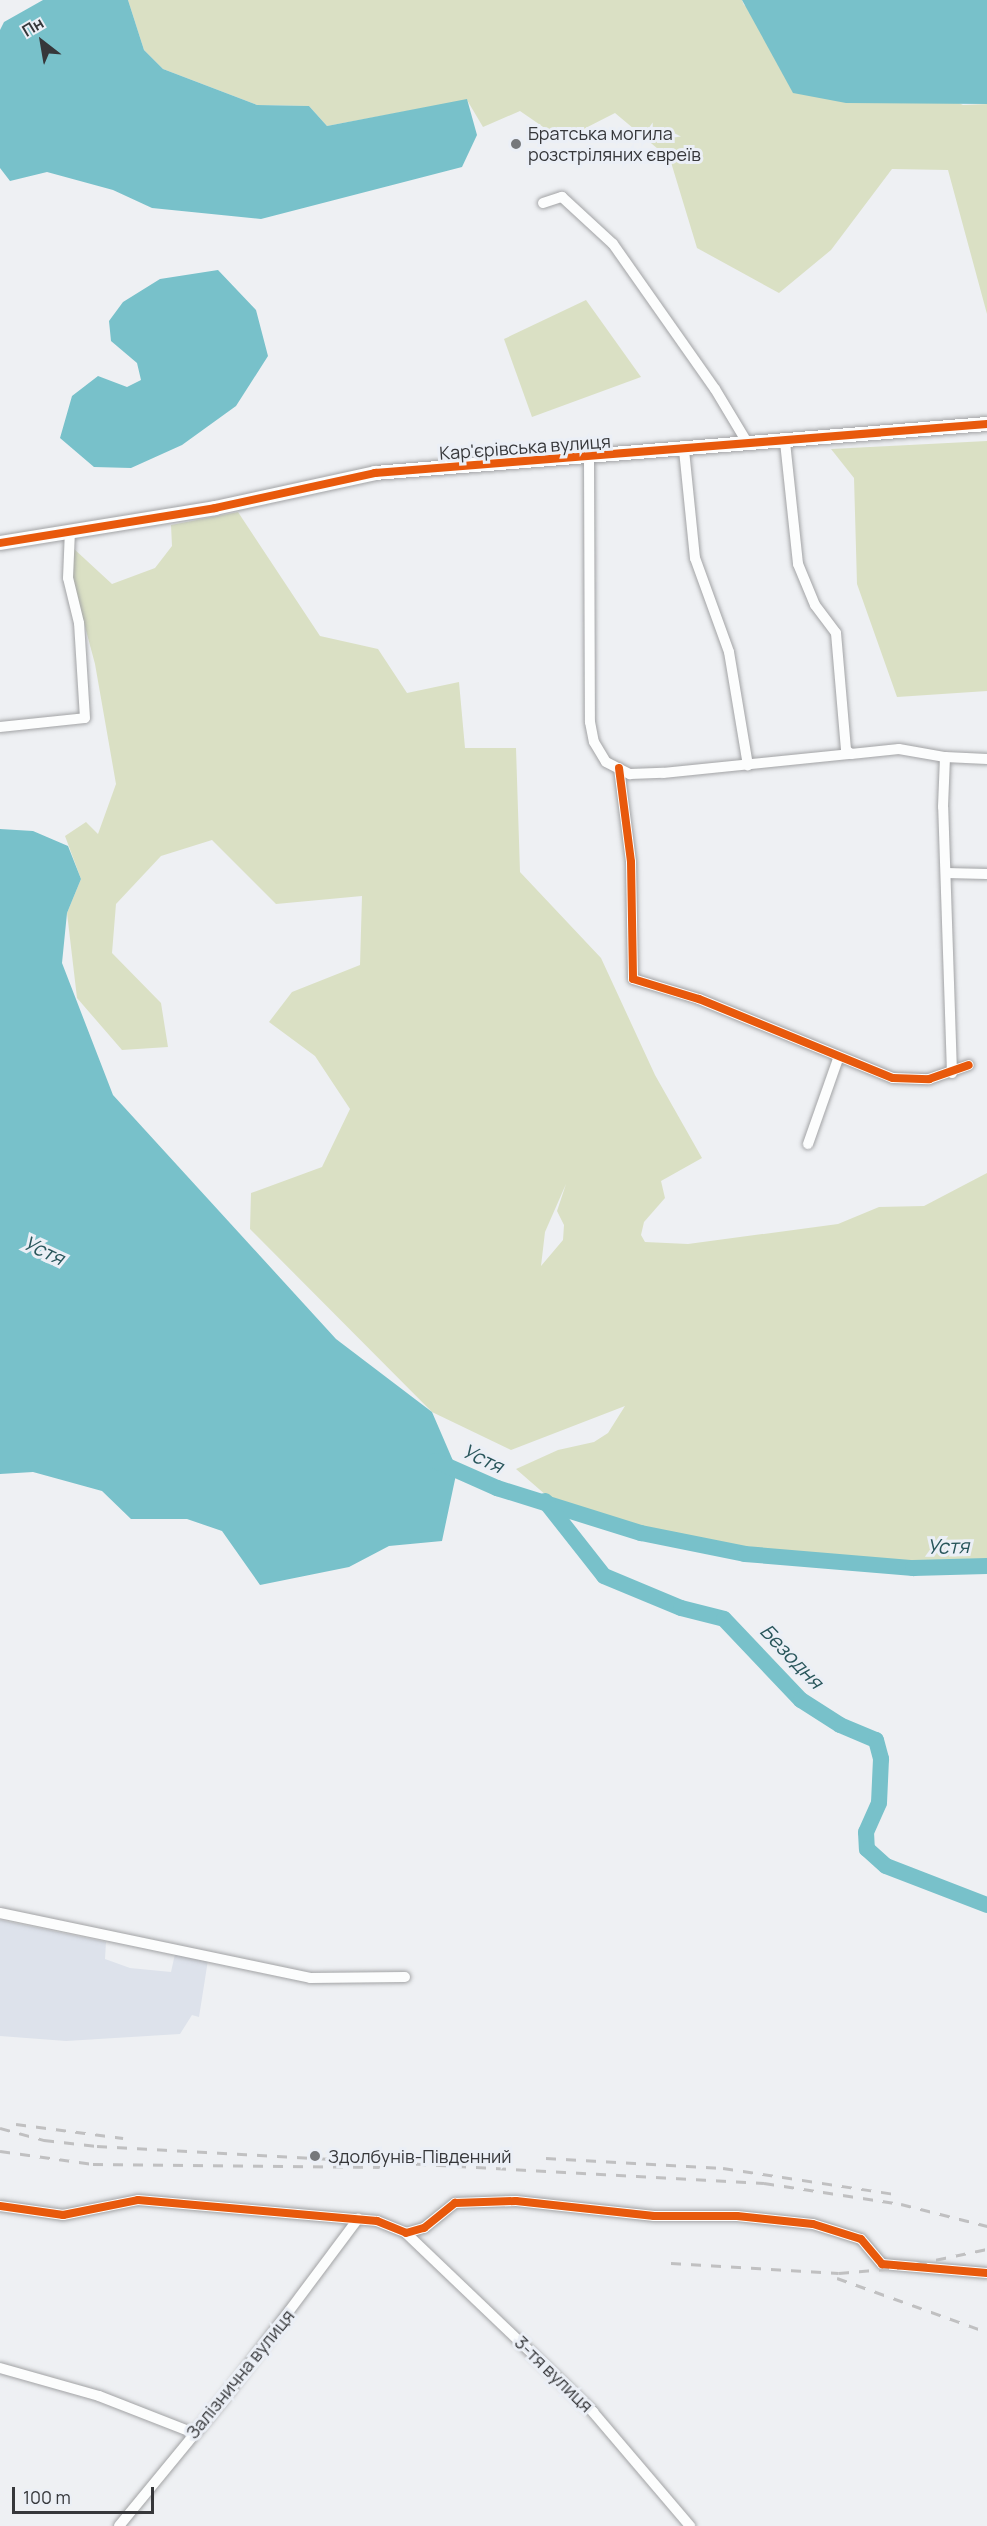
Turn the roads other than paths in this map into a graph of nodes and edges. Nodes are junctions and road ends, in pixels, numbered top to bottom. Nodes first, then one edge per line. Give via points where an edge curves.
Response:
1 (543, 203) dead end
2 (987, 424) edge
3 (785, 441) junction
4 (748, 444) junction
5 (684, 450) junction
6 (589, 457) junction
7 (70, 531) junction
8 (0, 543) edge
9 (0, 727) edge
10 (850, 754) junction
11 (945, 758) junction
12 (987, 759) edge
13 (748, 765) junction
14 (619, 768) junction
15 (946, 873) junction
16 (987, 874) edge
17 (838, 1059) junction
18 (969, 1065) dead end
19 (952, 1073) junction
20 (808, 1144) dead end
21 (0, 1912) edge
22 (405, 1977) dead end
23 (0, 2206) edge
24 (358, 2219) junction
25 (406, 2233) junction
26 (987, 2273) edge
27 (0, 2368) edge
28 (194, 2433) junction
29 (119, 2526) edge
30 (690, 2526) edge

1 - 4 street via 562,197 613,244 715,389
2 - 3 street, Кар'єрівська вулиця
3 - 4 street, Кар'єрівська вулиця
3 - 10 street via 798,564 815,605 836,633 843,742
4 - 5 street, Кар'єрівська вулиця
5 - 6 street, Кар'єрівська вулиця
5 - 13 street via 695,558 729,652
6 - 7 street, Кар'єрівська вулиця via 375,473 215,508
6 - 14 street via 590,722 594,742 606,762
7 - 8 street, Кар'єрівська вулиця
7 - 9 street via 68,578 79,622 85,718
10 - 11 street via 899,749
10 - 13 street
11 - 12 street
11 - 15 street
13 - 14 street via 630,774
14 - 17 street via 631,862 633,979 699,999
15 - 16 street
15 - 19 street
17 - 19 street via 892,1078 928,1079
17 - 20 street
18 - 19 street
21 - 22 street via 310,1978
23 - 24 street via 63,2215 138,2200
24 - 25 street via 398,2227
24 - 28 street, Залізнична вулиця
25 - 26 street via 424,2229 455,2203 516,2200 654,2216 737,2216 813,2224 861,2239 882,2264
25 - 30 street, 3-тя вулиця via 593,2412
27 - 28 street via 99,2396
28 - 29 street, Залізнична вулиця

